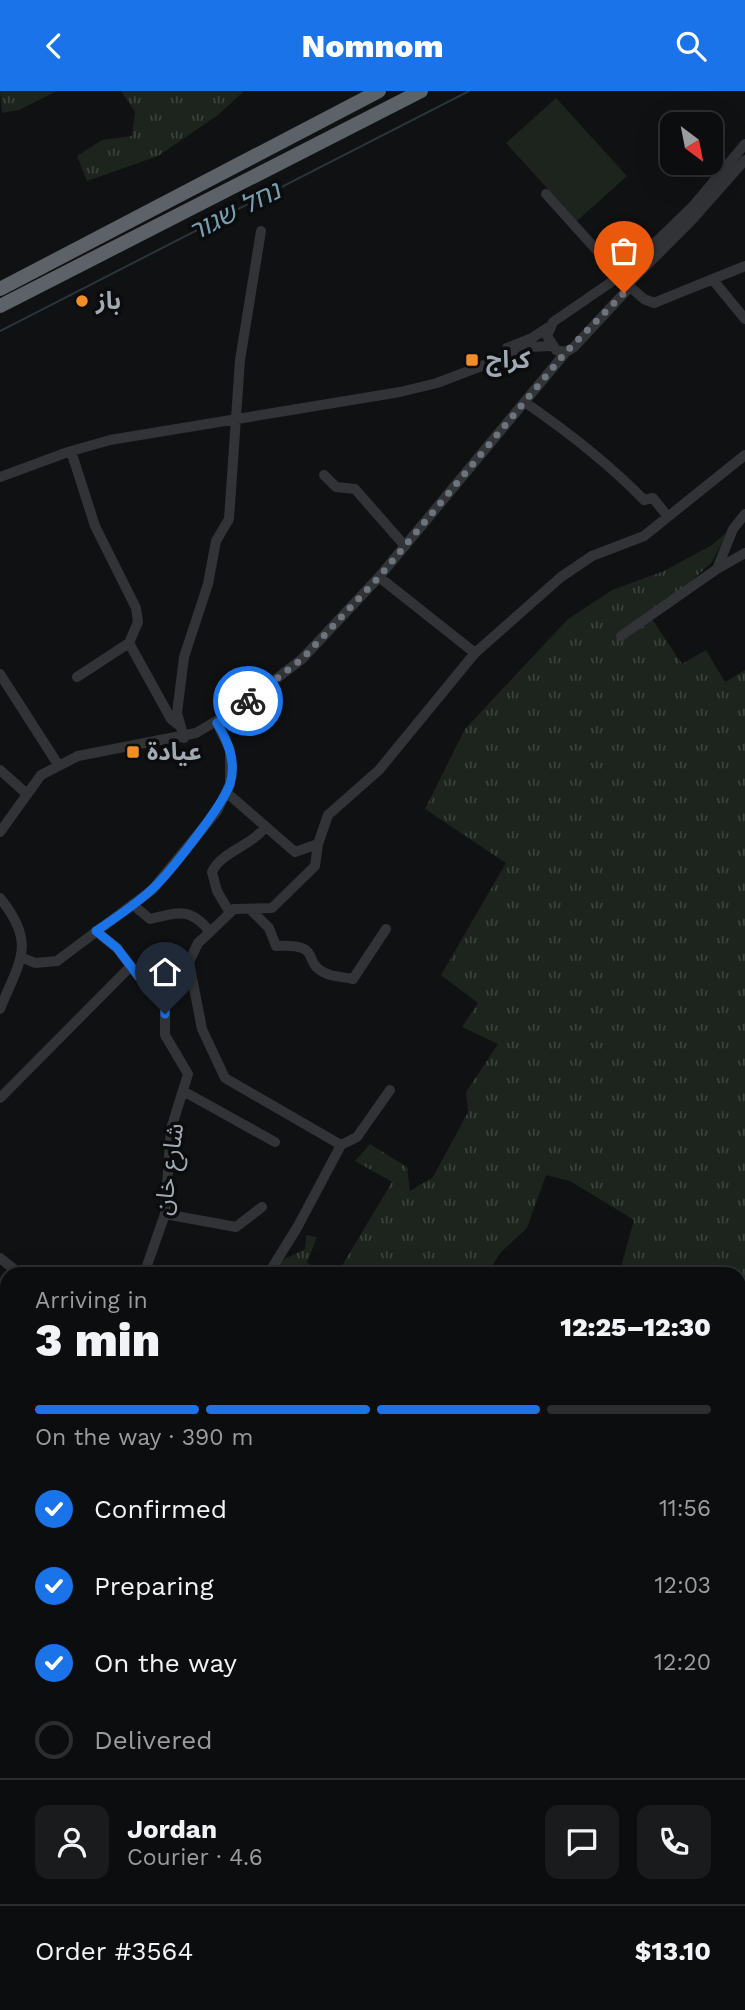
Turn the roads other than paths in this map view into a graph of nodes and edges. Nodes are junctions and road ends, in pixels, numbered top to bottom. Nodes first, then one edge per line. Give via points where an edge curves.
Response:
1 (379, 91) edge
2 (421, 91) edge
3 (745, 144) edge
4 (745, 160) edge
5 (546, 194) dead end
6 (261, 230) dead end
7 (745, 265) edge
8 (713, 280) junction
9 (625, 283) junction
10 (0, 289) edge
11 (0, 306) edge
12 (745, 319) edge
13 (550, 326) junction
14 (551, 346) junction
15 (566, 352) junction
16 (385, 393) junction
17 (526, 403) junction
18 (236, 419) junction
19 (71, 451) junction
20 (745, 455) edge
21 (324, 475) dead end
22 (0, 477) edge
23 (745, 514) edge
24 (668, 517) junction
25 (405, 546) junction
26 (745, 553) edge
27 (717, 569) junction
28 (379, 577) junction
29 (621, 636) dead end
30 (129, 643) junction
31 (475, 653) junction
32 (0, 674) edge
33 (77, 677) dead end
34 (217, 723) junction
35 (181, 726) junction
36 (184, 738) junction
37 (59, 766) junction
38 (0, 770) edge
39 (226, 792) junction
40 (27, 794) junction
41 (265, 827) junction
42 (0, 832) edge
43 (318, 844) junction
44 (0, 898) edge
45 (133, 905) junction
46 (250, 909) junction
47 (230, 913) junction
48 (386, 929) dead end
49 (96, 931) junction
50 (210, 932) junction
51 (21, 957) junction
52 (131, 966) junction
53 (0, 1009) edge
54 (390, 1090) dead end
55 (183, 1091) junction
56 (0, 1098) edge
57 (275, 1142) dead end
58 (341, 1145) junction
59 (262, 1206) dead end
60 (164, 1214) junction
61 (146, 1267) edge
62 (273, 1267) edge

1 - 10 highway
2 - 11 highway
3 - 9 street
4 - 9 street via 691,222
5 - 9 street
6 - 18 street via 240,360
7 - 8 street
8 - 9 street via 649,302
8 - 12 street
9 - 13 street
9 - 15 street
13 - 14 street
13 - 16 street via 532,338
14 - 15 street
14 - 16 street via 531,347 437,383
15 - 17 street
16 - 18 street
17 - 24 street via 572,434 644,500 653,498
17 - 25 street
18 - 19 street
18 - 35 street via 229,519 216,541 208,584 184,656 177,713
19 - 22 street
19 - 30 street via 95,526 136,608 138,622
20 - 24 street
21 - 25 street via 335,487 355,489
23 - 27 street via 733,529
24 - 31 street via 644,536 592,556 561,577
25 - 28 street
26 - 27 street
27 - 29 street
28 - 31 street
28 - 34 street via 302,659
30 - 33 street
30 - 35 street via 171,719
31 - 43 street via 379,770 328,815
32 - 37 street
34 - 36 street
34 - 39 street via 230,750 232,766
35 - 36 street
36 - 37 street via 116,747
37 - 40 street via 41,775
38 - 40 street
39 - 41 street
39 - 45 street via 217,811 152,890
40 - 42 street
41 - 43 street via 295,852
41 - 47 street via 212,872
43 - 46 street via 315,866 272,908
44 - 51 street via 22,929
45 - 49 street
45 - 50 street via 150,919 183,912 199,918
46 - 47 street
46 - 48 street via 269,928 276,946 305,948 324,973 352,979
47 - 50 street
49 - 51 street via 57,961 35,963
49 - 52 street, شارع خان
50 - 58 street via 198,943 189,962 202,1029 225,1078
51 - 53 street
52 - 55 street, شارع خان via 165,994 165,1035 188,1073
52 - 56 street
54 - 58 street via 357,1137
55 - 57 street
55 - 60 street, شارع خان via 171,1129
58 - 62 street
59 - 60 street via 236,1227
60 - 61 street, شارع خان

